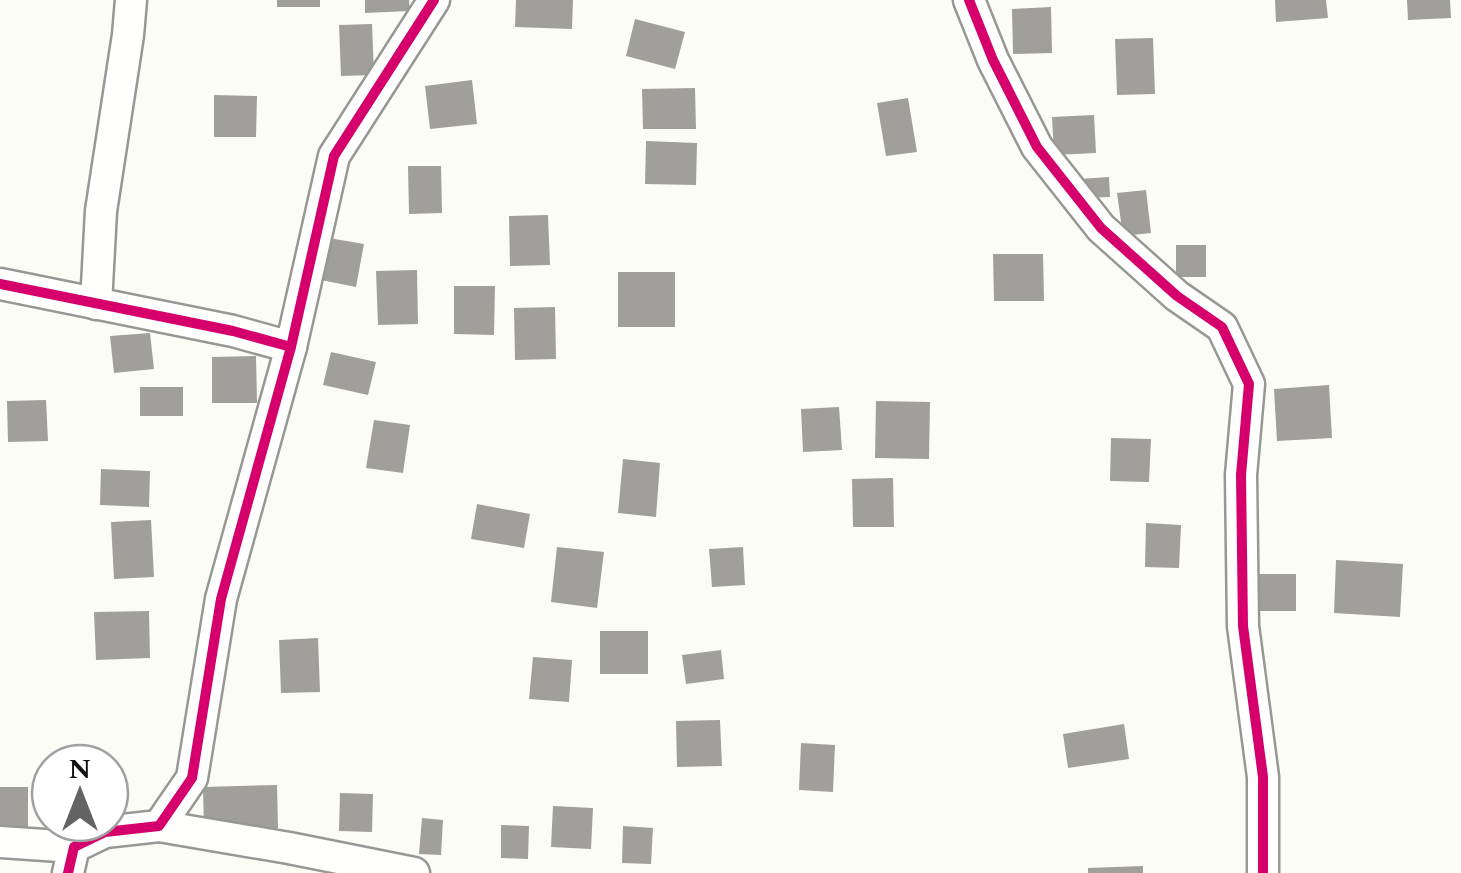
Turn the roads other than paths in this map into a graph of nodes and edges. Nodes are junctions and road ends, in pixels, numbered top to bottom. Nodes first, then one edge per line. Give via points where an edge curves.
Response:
1 (132, 0) edge
2 (434, 0) edge
3 (969, 0) edge
4 (0, 284) edge
5 (96, 304) junction
6 (291, 347) junction
7 (159, 826) junction
8 (0, 842) edge
9 (71, 860) edge
10 (414, 873) edge
11 (1263, 873) edge

1 - 5 street via 101,211
2 - 6 street via 334,156
3 - 11 street via 1036,147 1101,228 1176,296 1222,327 1249,384 1241,475 1243,626 1263,776
4 - 5 street
5 - 6 street
6 - 7 street via 221,599 192,778
7 - 9 street via 105,832
7 - 10 street
8 - 9 street

